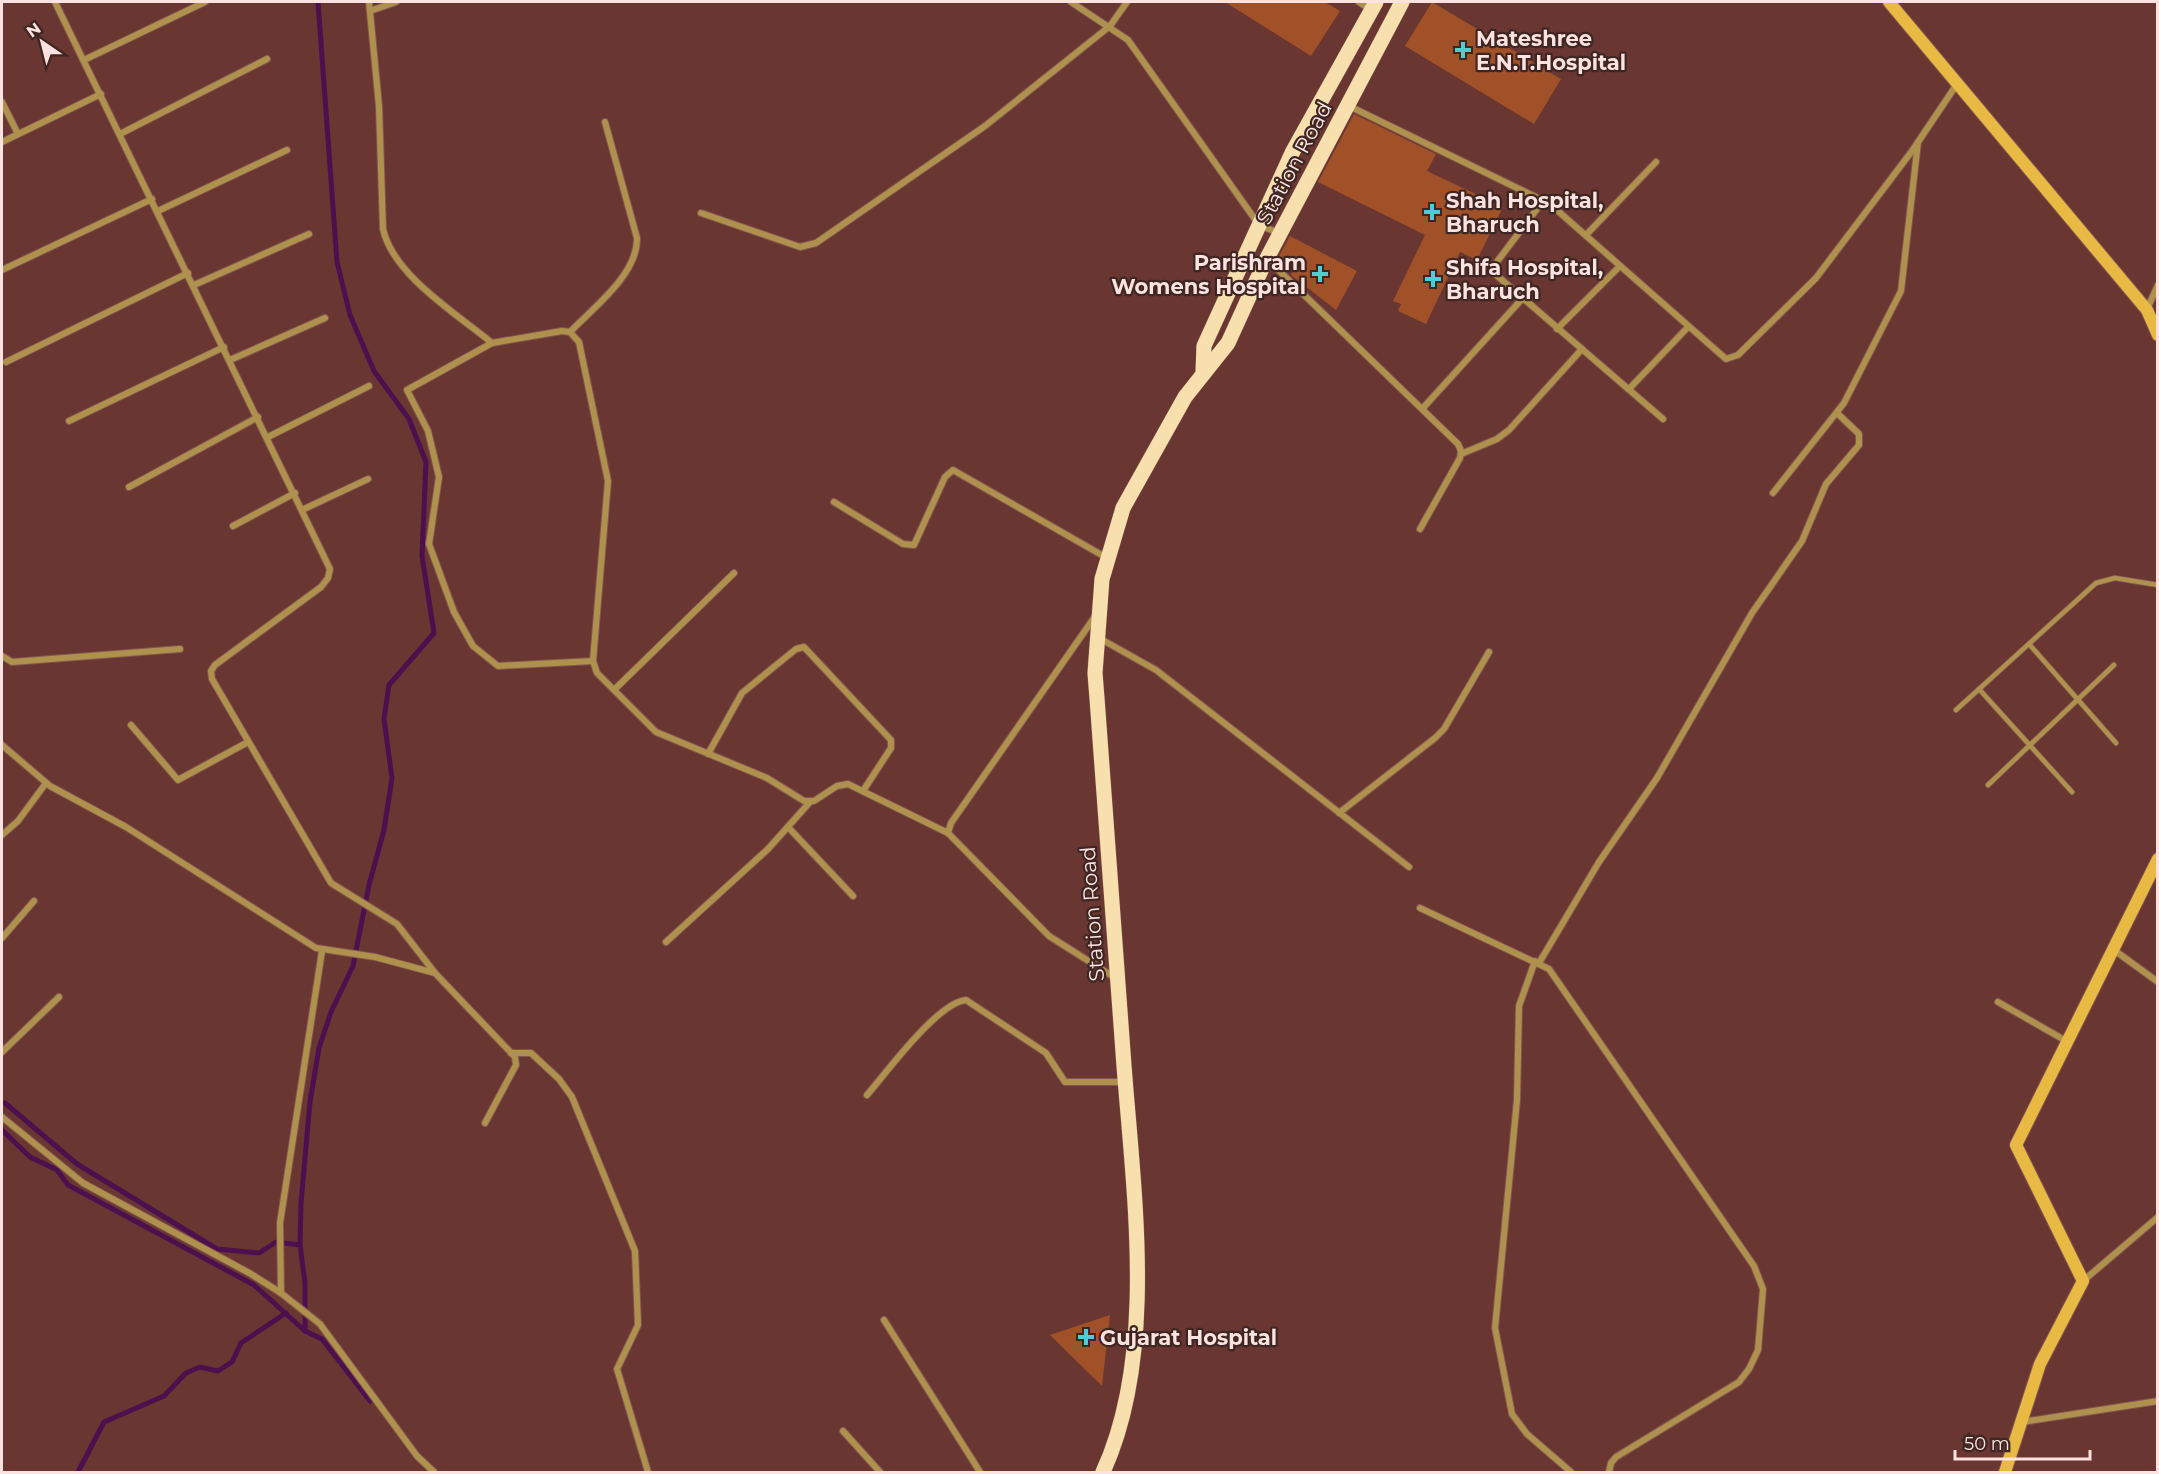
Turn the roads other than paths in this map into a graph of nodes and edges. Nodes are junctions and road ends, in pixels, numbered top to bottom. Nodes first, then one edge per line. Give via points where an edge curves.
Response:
1 (55, 2) edge
2 (205, 2) edge
3 (369, 2) edge
4 (396, 2) edge
5 (1071, 2) edge
6 (1127, 2) edge
7 (1402, 2) edge
8 (1889, 2) edge
9 (1369, 4) edge
10 (370, 11) junction
11 (1110, 26) junction
12 (267, 59) dead end
13 (84, 60) junction
14 (1958, 83) junction
15 (100, 94) junction
16 (2, 102) edge
17 (1348, 105) junction
18 (605, 122) dead end
19 (18, 134) junction
20 (120, 134) junction
21 (1918, 141) junction
22 (2, 142) edge
23 (287, 150) dead end
24 (1656, 162) dead end
25 (152, 199) junction
26 (1543, 201) junction
27 (158, 211) junction
28 (701, 213) dead end
29 (1259, 225) junction
30 (1280, 233) junction
31 (309, 234) dead end
32 (1586, 235) junction
33 (1267, 259) junction
34 (1620, 266) junction
35 (2, 270) edge
36 (188, 273) junction
37 (194, 285) junction
38 (2157, 285) edge
39 (1522, 299) junction
40 (2147, 310) junction
41 (325, 318) dead end
42 (1688, 327) junction
43 (1557, 329) junction
44 (570, 332) junction
45 (2157, 332) edge
46 (492, 343) junction
47 (224, 347) junction
48 (1582, 349) junction
49 (230, 360) junction
50 (6, 362) dead end
51 (1203, 372) junction
52 (369, 386) dead end
53 (1629, 389) junction
54 (1422, 408) junction
55 (1837, 413) junction
56 (258, 417) junction
57 (1663, 419) dead end
58 (69, 421) dead end
59 (268, 437) junction
60 (1461, 454) junction
61 (368, 479) dead end
62 (129, 487) dead end
63 (295, 493) junction
64 (1773, 493) dead end
65 (834, 502) dead end
66 (304, 509) junction
67 (233, 526) dead end
68 (1419, 529) dead end
69 (1107, 558) junction
70 (734, 573) dead end
71 (2157, 585) edge
72 (1099, 610) junction
73 (1098, 637) junction
74 (2029, 644) junction
75 (180, 649) dead end
76 (1489, 652) dead end
77 (2, 657) edge
78 (593, 661) junction
79 (2114, 665) dead end
80 (1979, 689) junction
81 (614, 690) junction
82 (2078, 699) junction
83 (1956, 710) dead end
84 (131, 725) dead end
85 (248, 742) junction
86 (2116, 743) dead end
87 (2031, 744) junction
88 (2, 745) edge
89 (708, 754) junction
90 (46, 783) junction
91 (1988, 785) dead end
92 (863, 791) junction
93 (2072, 792) dead end
94 (810, 802) junction
95 (1339, 813) junction
96 (788, 827) junction
97 (948, 833) junction
98 (2, 835) edge
99 (2157, 859) edge
100 (1409, 867) dead end
101 (853, 896) dead end
102 (34, 901) dead end
103 (1420, 908) dead end
104 (2, 938) edge
105 (666, 942) dead end
106 (2114, 950) junction
107 (322, 951) junction
108 (1535, 961) junction
109 (435, 973) junction
110 (1118, 979) junction
111 (2157, 982) edge
112 (59, 997) dead end
113 (1998, 1002) dead end
114 (2068, 1042) junction
115 (2, 1052) edge
116 (511, 1053) junction
117 (1125, 1082) junction
118 (867, 1095) dead end
119 (2, 1118) edge
120 (485, 1124) dead end
121 (2157, 1217) edge
122 (2083, 1281) junction
123 (281, 1293) junction
124 (884, 1320) dead end
125 (2157, 1401) edge
126 (2021, 1422) junction
127 (843, 1431) dead end
128 (434, 1473) edge
129 (648, 1473) edge
130 (880, 1473) edge
131 (980, 1473) edge
132 (1104, 1473) edge
133 (1571, 1473) edge
134 (1609, 1473) edge
135 (2005, 1473) edge

1 - 13 street
2 - 13 street
3 - 10 street
4 - 10 street
5 - 11 street
6 - 11 street
7 - 17 main road, Station Road
8 - 14 street
9 - 29 main road, Station Road
10 - 46 street via 385,241 403,269
11 - 28 street via 985,126 816,243 800,247
11 - 29 street via 1128,40
12 - 20 street
13 - 15 street
14 - 21 street
14 - 40 street
15 - 19 street
15 - 20 street
16 - 19 street
17 - 26 street
17 - 30 main road, Station Road
18 - 44 street via 637,250 631,267
19 - 22 street
20 - 25 street
21 - 42 street via 1816,278 1738,355 1721,357
21 - 55 street via 1901,291
23 - 27 street
24 - 32 street
25 - 27 street
25 - 35 street
26 - 32 street
26 - 39 street via 1494,268 1497,277
27 - 36 street
29 - 30 street
29 - 51 main road, Station Road via 1204,346
30 - 33 main road, Station Road
31 - 37 street
32 - 34 street
33 - 51 main road, Station Road via 1224,349
33 - 54 street
34 - 42 street
34 - 43 street
36 - 37 street
36 - 50 street
37 - 47 street
38 - 40 street
39 - 43 street
39 - 54 street
40 - 45 street
41 - 49 street
42 - 53 street
43 - 48 street
44 - 46 street
44 - 78 street via 579,342 608,481
46 - 78 street via 407,390 428,431 439,477 429,544 454,612 473,646 498,666
47 - 49 street
47 - 58 street
48 - 53 street
48 - 60 street via 1509,430
49 - 56 street
51 - 69 main road, Station Road via 1122,508
52 - 59 street
53 - 57 street
54 - 60 street via 1454,438
55 - 64 street
55 - 108 street via 1859,434 1859,445 1826,484 1802,541 1752,613 1657,778
56 - 59 street
56 - 62 street
59 - 63 street
60 - 68 street
61 - 66 street
63 - 66 street
63 - 67 street
65 - 69 street via 903,543 915,545 945,477 953,470
66 - 85 street via 327,557 328,578 212,671 212,679
69 - 72 main road, Station Road
70 - 81 street
71 - 74 lane via 2115,578 2096,583
72 - 73 main road, Station Road
72 - 97 street via 951,823
73 - 95 street via 1156,670
73 - 110 main road, Station Road via 1095,673
74 - 80 lane
74 - 82 lane
75 - 77 street via 12,662
76 - 95 street via 1439,734
78 - 81 street via 597,673
79 - 82 lane
80 - 83 lane
80 - 87 lane
81 - 89 street via 656,732
82 - 86 lane
82 - 87 lane
84 - 85 street via 178,780
85 - 109 street via 327,878 341,892 397,924
87 - 91 lane
87 - 93 lane
88 - 90 street
89 - 92 street via 742,693 796,649 804,647 891,740 891,747
89 - 94 street via 767,778
90 - 98 street via 18,821
90 - 107 street via 126,827
92 - 94 street via 841,784
92 - 97 street
94 - 96 street
95 - 100 street
96 - 101 street
96 - 105 street
97 - 110 street via 1049,936
99 - 106 street
102 - 104 street
103 - 108 street
106 - 111 street
106 - 114 street
107 - 109 street via 375,957
107 - 123 street via 280,1223
108 - 133 street via 1519,1011 1517,1100 1495,1328 1512,1413 1527,1434
108 - 134 street via 1552,973 1754,1266 1763,1288 1758,1350 1739,1382 1616,1457
109 - 116 street
110 - 117 main road, Station Road
112 - 115 street
113 - 114 street
114 - 122 street via 2016,1145
116 - 120 street via 516,1065
116 - 129 street via 531,1053 567,1088 635,1251 638,1325 617,1369
117 - 118 street via 1065,1082 1046,1053 966,1000 952,1004 923,1030
117 - 132 main road, Station Road via 1137,1236 1135,1358 1114,1450
119 - 123 street via 83,1183
121 - 122 street
122 - 126 street via 2040,1364
123 - 128 street via 320,1324 417,1456
124 - 131 street
125 - 126 street
126 - 135 street
127 - 130 street

